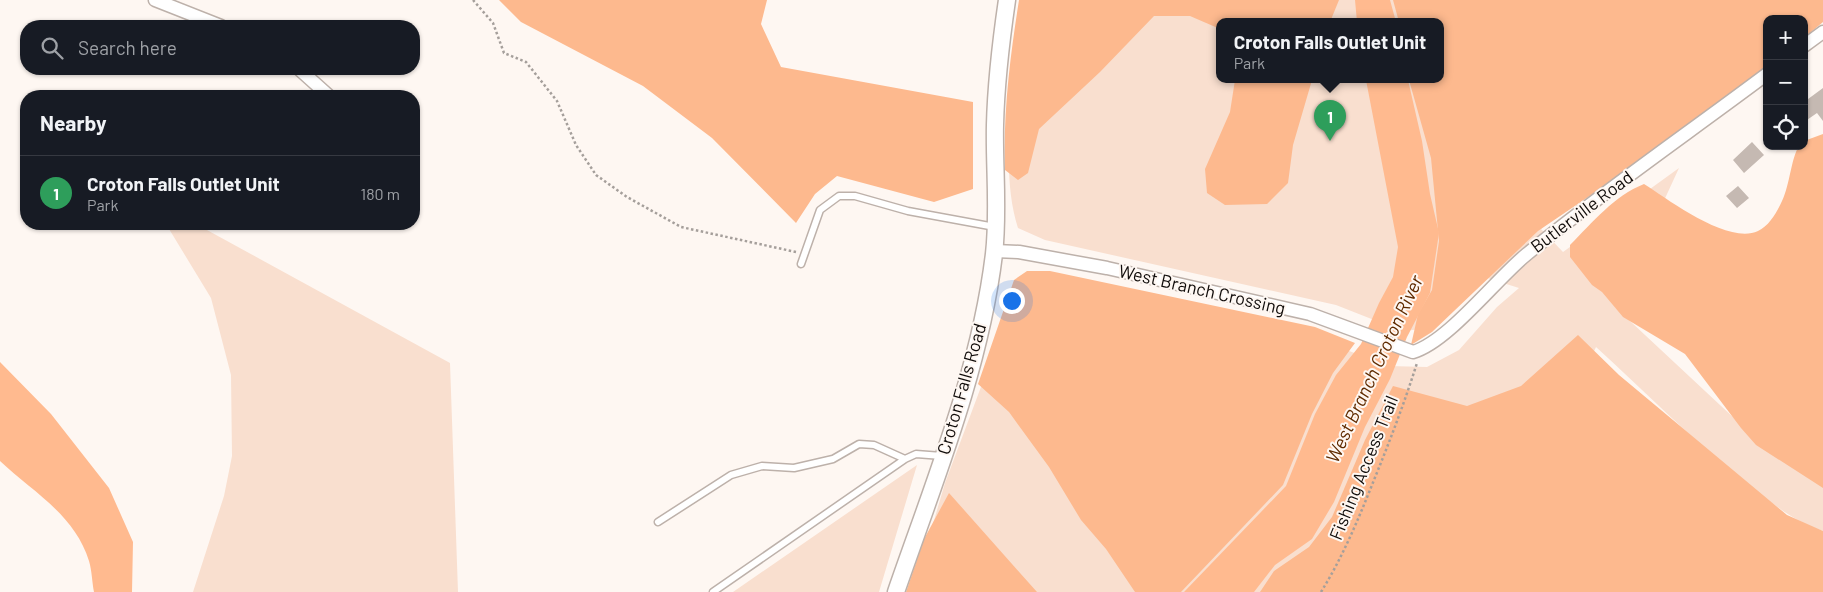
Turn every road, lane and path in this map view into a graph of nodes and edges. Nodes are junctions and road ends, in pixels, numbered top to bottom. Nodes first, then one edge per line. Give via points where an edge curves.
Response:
1 (154, 0) edge
2 (473, 0) edge
3 (1006, 1) edge
4 (206, 20) edge
5 (1823, 32) edge
6 (1808, 43) edge
7 (306, 75) edge
8 (1763, 77) edge
9 (322, 90) edge
10 (995, 227) junction
11 (994, 251) junction
12 (804, 254) junction
13 (801, 264) dead end
14 (1421, 350) junction
15 (942, 456) junction
16 (905, 459) junction
17 (658, 522) dead end
18 (713, 592) edge
19 (896, 592) edge
20 (1321, 592) edge

1 - 4 street
2 - 12 path via 493,23 504,53 526,62 556,101 576,145 596,175 627,198 681,227
3 - 10 street, Croton Falls Road via 995,124
5 - 6 street
7 - 9 street
8 - 14 street, Butlerville Road via 1547,237 1503,275 1439,339
10 - 11 street, Croton Falls Road
10 - 12 lane via 908,211 855,196 839,196 820,210
11 - 14 street, West Branch Crossing via 1020,252 1107,268 1310,314 1364,332 1403,350
11 - 15 street, Croton Falls Road via 979,338
12 - 13 lane
14 - 20 path, Fishing Access Trail via 1406,399 1368,496 1337,567
15 - 16 lane via 916,454
15 - 19 street, Croton Falls Road
16 - 17 lane via 874,445 859,444 833,458 794,468 762,466 731,475
16 - 18 lane

